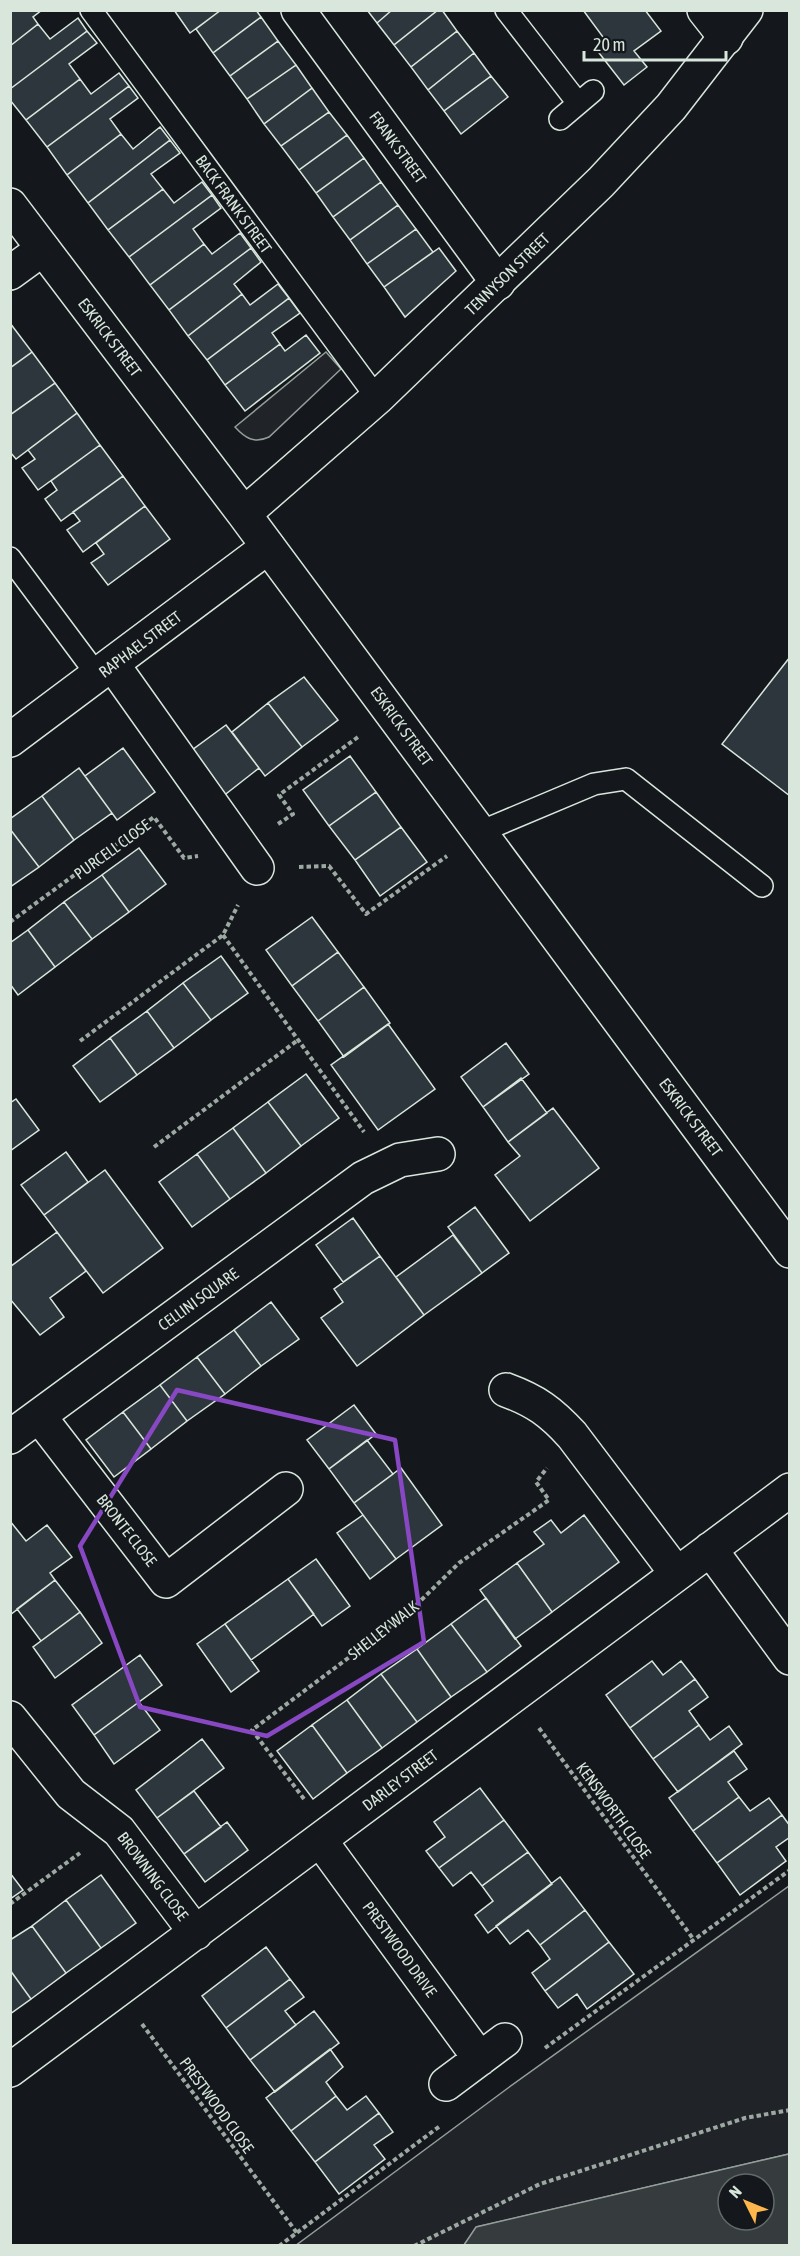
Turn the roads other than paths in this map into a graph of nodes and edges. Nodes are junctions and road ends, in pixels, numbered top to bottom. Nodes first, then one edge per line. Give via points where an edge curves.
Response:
1 (91, 10) edge
2 (298, 10) edge
3 (506, 10) edge
4 (704, 10) edge
5 (746, 10) edge
6 (726, 38) junction
7 (560, 119) dead end
8 (10, 205) edge
9 (43, 249) junction
10 (10, 273) edge
11 (498, 283) junction
12 (377, 398) junction
13 (244, 514) junction
14 (268, 547) junction
15 (10, 558) edge
16 (105, 670) junction
17 (10, 740) edge
18 (480, 832) junction
19 (250, 858) road end
20 (762, 886) dead end
21 (438, 1154) dead end
22 (789, 1251) edge
23 (506, 1390) dead end
24 (39, 1416) junction
25 (10, 1437) edge
26 (286, 1489) dead end
27 (789, 1490) edge
28 (710, 1549) junction
29 (677, 1574) junction
30 (789, 1658) edge
31 (10, 1718) edge
32 (325, 1836) junction
33 (196, 1933) junction
34 (10, 2070) edge
35 (446, 2084) dead end

1 - 12 lane, BACK FRANK STREET
2 - 11 street, FRANK STREET
3 - 7 lane via 586,97
4 - 6 street
5 - 6 street, TENNYSON STREET
6 - 11 street, TENNYSON STREET via 623,160
8 - 9 street, ESKRICK STREET
9 - 10 street
9 - 13 street, ESKRICK STREET
11 - 12 street, TENNYSON STREET
12 - 13 street, TENNYSON STREET
13 - 14 street, ESKRICK STREET
14 - 16 street, RAPHAEL STREET
14 - 18 street, ESKRICK STREET
15 - 16 lane
16 - 17 street, RAPHAEL STREET
16 - 19 street
18 - 20 lane via 594,784 626,779
18 - 22 street, ESKRICK STREET
21 - 24 street, CELLINI SQUARE via 400,1160 363,1178
23 - 29 street via 530,1398 572,1435
24 - 25 street, CELLINI SQUARE
24 - 26 street, BRONTE CLOSE via 166,1581
27 - 28 street, DARLEY STREET
28 - 29 street, DARLEY STREET
28 - 30 street
29 - 32 street, DARLEY STREET
31 - 33 street, BROWNING CLOSE via 71,1794 115,1827
32 - 33 street, DARLEY STREET
32 - 35 street, PRESTWOOD DRIVE via 492,2049
33 - 34 street, DARLEY STREET

